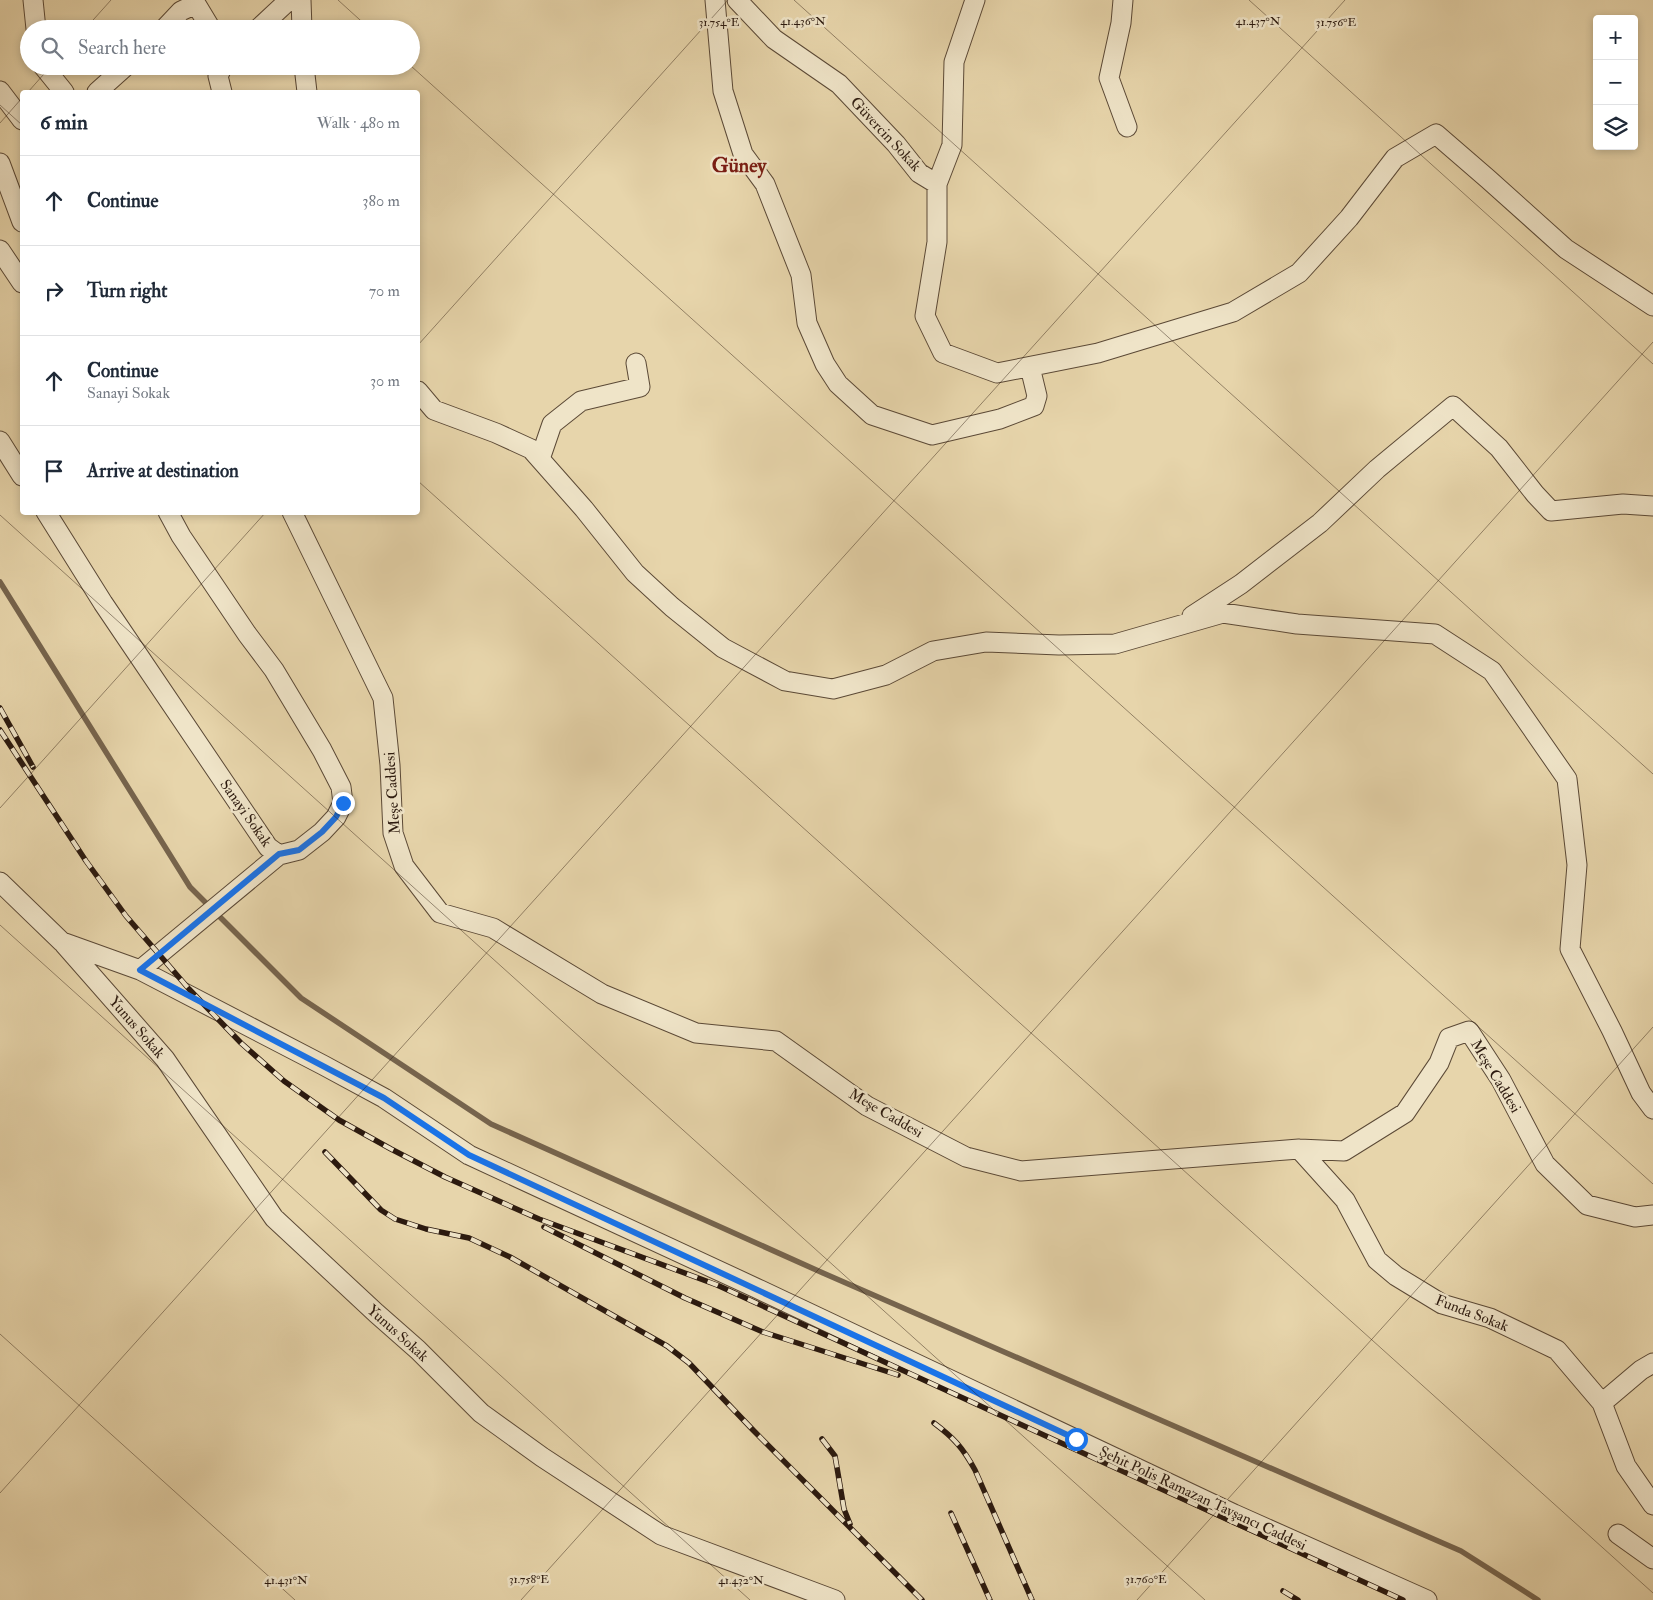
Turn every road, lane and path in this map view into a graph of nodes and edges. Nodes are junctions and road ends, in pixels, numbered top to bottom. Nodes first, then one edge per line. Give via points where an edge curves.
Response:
1 (33, 0) edge
2 (289, 0) edge
3 (301, 0) edge
4 (715, 0) edge
5 (736, 0) edge
6 (975, 0) edge
7 (1123, 0) edge
8 (35, 20) edge
9 (172, 20) edge
10 (206, 20) edge
11 (268, 20) edge
12 (302, 20) edge
13 (50, 75) edge
14 (117, 75) edge
15 (218, 75) edge
16 (305, 75) edge
17 (62, 90) edge
18 (101, 90) edge
19 (222, 90) edge
20 (307, 90) edge
21 (0, 91) edge
22 (20, 117) edge
23 (1127, 127) dead end
24 (0, 163) edge
25 (937, 184) junction
26 (20, 217) edge
27 (0, 250) edge
28 (20, 281) edge
29 (1653, 306) edge
30 (636, 363) dead end
31 (1030, 367) junction
32 (420, 393) edge
33 (0, 442) edge
34 (540, 459) junction
35 (20, 473) edge
36 (1653, 506) edge
37 (48, 515) edge
38 (170, 515) edge
39 (293, 515) edge
40 (1176, 626) junction
41 (279, 854) junction
42 (0, 882) edge
43 (62, 942) junction
44 (140, 970) junction
45 (1653, 1109) edge
46 (1299, 1149) junction
47 (1653, 1215) edge
48 (1653, 1363) edge
49 (1602, 1403) junction
50 (1653, 1505) edge
51 (1618, 1534) dead end
52 (1653, 1559) edge
53 (835, 1600) edge
54 (1427, 1600) edge

1 - 8 street
2 - 11 street
3 - 12 street
4 - 31 street via 723,91 743,154 765,184 801,275 807,323 825,364 838,384 872,415 932,434 1000,419 1034,406 1038,396
5 - 25 street, Güvercin Sokak via 774,39 839,84 919,173
6 - 25 street, Güvercin Sokak via 954,62 952,145
7 - 23 street via 1122,23 1109,78
9 - 10 street via 181,11 196,4
13 - 17 street
14 - 18 street
15 - 19 street
16 - 20 street
21 - 22 street
24 - 26 street
25 - 31 street via 937,242 925,316 942,353 997,373
27 - 28 street
29 - 31 street via 1566,249 1436,134 1396,158 1300,273 1233,312 1098,353
30 - 34 street via 640,388 581,401 552,424
32 - 34 street via 434,410 496,432 531,449
33 - 35 street
34 - 40 street via 642,580 723,648 785,680 833,688 886,675 933,651 986,642 1114,644
36 - 40 street via 1623,504 1551,511 1499,448 1453,406 1377,469 1320,523 1241,584
37 - 41 street, Sanayi Sokak via 251,824 268,847
38 - 41 street, Sanayi Sokak via 274,670 341,787 343,803 336,817 299,850
39 - 46 street, Meşe Caddesi via 383,698 393,833 404,866 440,913 493,928 602,994 696,1033 776,1042 867,1106 966,1157 1021,1171
40 - 45 street via 1223,613 1297,624 1435,634 1492,671 1567,779 1577,865 1570,949 1640,1093
41 - 44 street
42 - 43 street, Şehit Polis Ramazan Tavşancı Caddesi
43 - 44 street, Şehit Polis Ramazan Tavşancı Caddesi
43 - 53 street, Yunus Sokak via 165,1059 274,1218 418,1350 481,1413 661,1535
44 - 54 street, Şehit Polis Ramazan Tavşancı Caddesi via 384,1098 469,1155 1234,1514
46 - 47 street, Meşe Caddesi via 1344,1151 1405,1113 1439,1063 1449,1038 1469,1031 1501,1080 1545,1164 1587,1205 1635,1217
46 - 49 street, Funda Sokak via 1345,1200 1377,1260 1396,1276 1442,1304 1490,1318 1557,1350
48 - 49 street
49 - 50 street, Funda Sokak via 1626,1466
51 - 52 street

